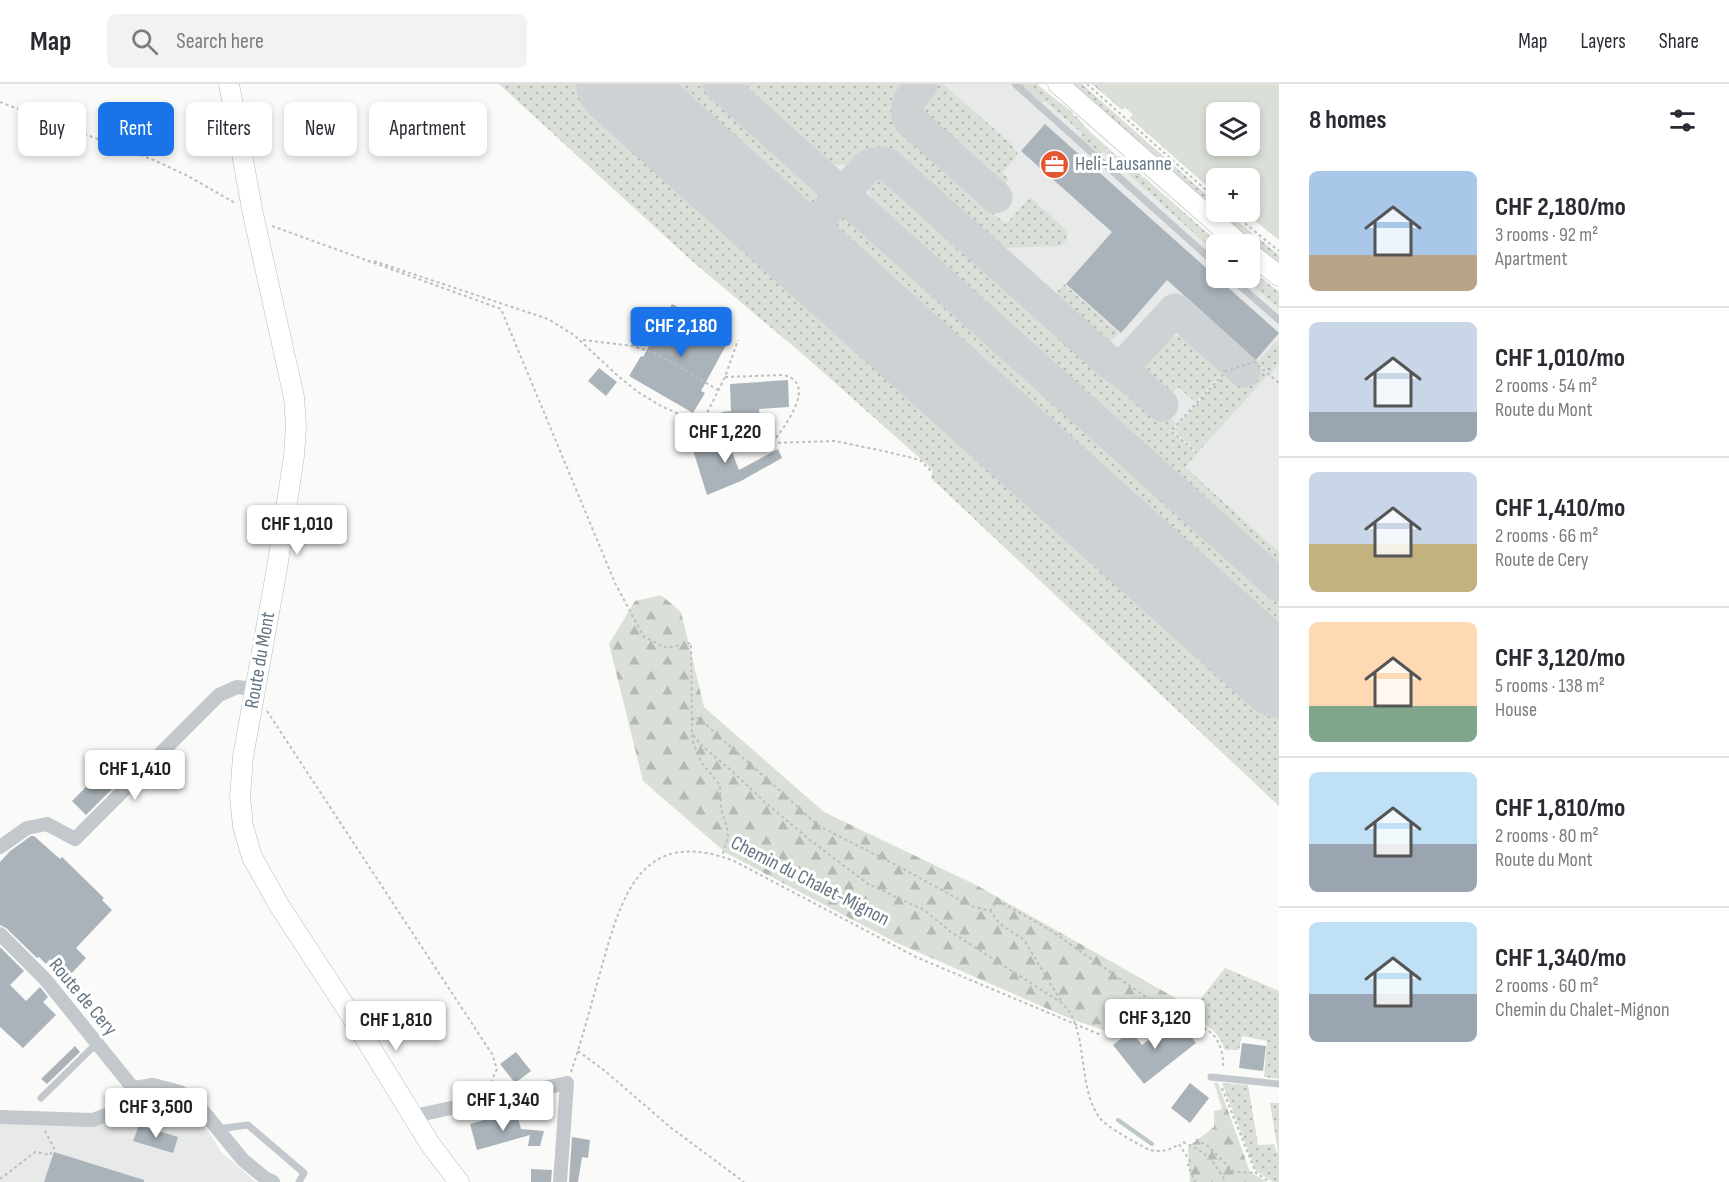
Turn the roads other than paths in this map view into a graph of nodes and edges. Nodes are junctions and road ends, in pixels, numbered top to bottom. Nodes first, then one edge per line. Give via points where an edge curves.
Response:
1 (229, 84) edge
2 (1015, 84) edge
3 (1058, 84) edge
4 (1229, 234) edge
5 (1206, 255) edge
6 (1260, 260) edge
7 (1279, 276) edge
8 (1242, 288) edge
9 (1279, 320) edge
10 (254, 692) junction
11 (0, 847) edge
12 (0, 934) edge
13 (97, 1043) junction
14 (1210, 1077) dead end
15 (1279, 1084) edge
16 (133, 1088) junction
17 (41, 1098) dead end
18 (414, 1116) junction
19 (0, 1117) edge
20 (218, 1129) junction
21 (273, 1182) edge
22 (300, 1182) edge
23 (459, 1182) edge
24 (560, 1182) edge

1 - 10 main road, Route du Mont via 260,219 296,426 277,568
2 - 5 lane
3 - 4 main road
6 - 7 main road
8 - 9 lane
10 - 11 street via 237,687 219,695 75,839 46,824 27,828
10 - 18 main road, Route du Mont via 240,797 252,857
12 - 13 street, Route de Cery via 45,979
13 - 16 street, Route de Cery
13 - 17 lane
14 - 15 lane
16 - 19 street via 111,1113 93,1120
16 - 20 street via 153,1085 180,1092 198,1105
18 - 23 main road, Route du Mont
18 - 24 street via 567,1083
20 - 21 street via 243,1160
20 - 22 lane via 248,1125 304,1173

